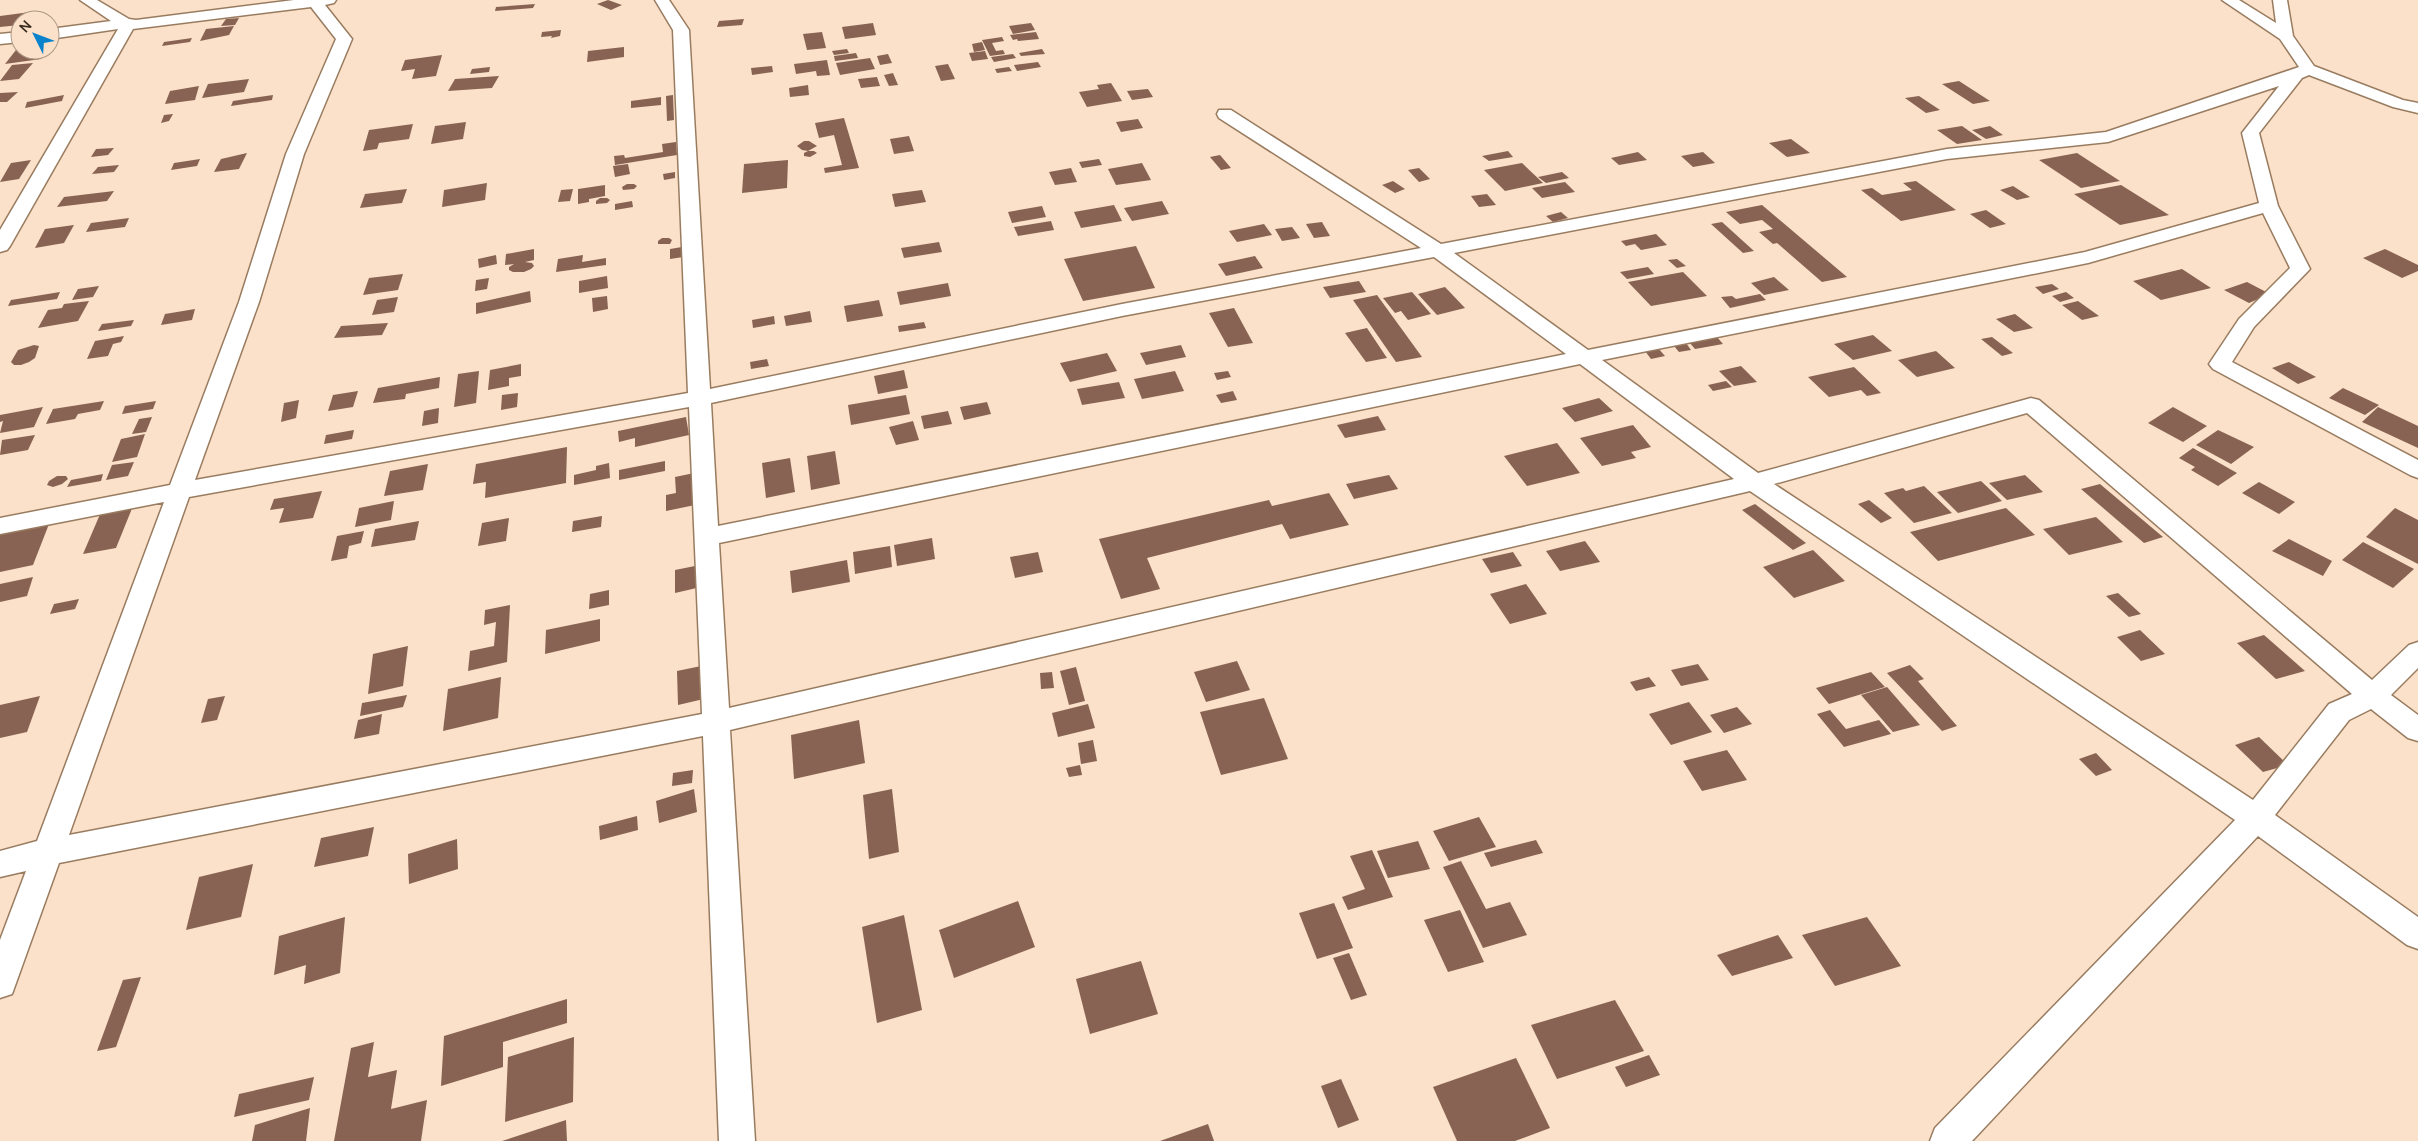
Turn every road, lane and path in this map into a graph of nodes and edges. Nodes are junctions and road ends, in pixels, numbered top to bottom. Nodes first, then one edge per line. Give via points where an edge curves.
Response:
1 (86, 0) edge
2 (209, 0) edge
3 (332, 0) edge
4 (662, 0) edge
5 (2229, 0) edge
6 (2280, 0) edge
7 (313, 1) edge
8 (128, 25) junction
9 (60, 33) edge
10 (2285, 36) junction
11 (2302, 72) junction
12 (2418, 108) edge
13 (1225, 114) dead end
14 (2269, 206) junction
15 (0, 246) edge
16 (1439, 251) junction
17 (1584, 357) junction
18 (700, 398) junction
19 (2418, 470) edge
20 (1754, 482) junction
21 (180, 491) junction
22 (0, 526) edge
23 (707, 537) junction
24 (2418, 652) edge
25 (2373, 696) junction
26 (716, 722) junction
27 (2418, 730) edge
28 (2256, 818) junction
29 (47, 852) junction
30 (0, 864) edge
31 (2418, 934) edge
32 (0, 982) edge
33 (737, 1141) edge
34 (1948, 1141) edge

1 - 8 street
2 - 8 street
3 - 7 street
4 - 18 street via 681,30
5 - 10 street
6 - 10 street
7 - 8 street
7 - 21 street via 344,40 295,154 249,302
8 - 9 street
8 - 15 street
10 - 11 street
11 - 12 street
11 - 14 street via 2250,133
11 - 16 street via 2108,137 1947,154
13 - 16 street
14 - 17 street via 2088,257
14 - 19 street via 2300,269 2246,323 2220,364
16 - 17 street
16 - 18 street via 1122,310
17 - 20 street
17 - 23 street
18 - 21 street
18 - 23 street
20 - 25 street via 2031,405
20 - 26 street
20 - 28 street
21 - 22 street
21 - 29 street
23 - 26 street
24 - 25 street
25 - 27 street
25 - 28 street via 2340,712
26 - 29 street
26 - 33 street
28 - 31 street
28 - 34 street
29 - 30 street
29 - 32 street

